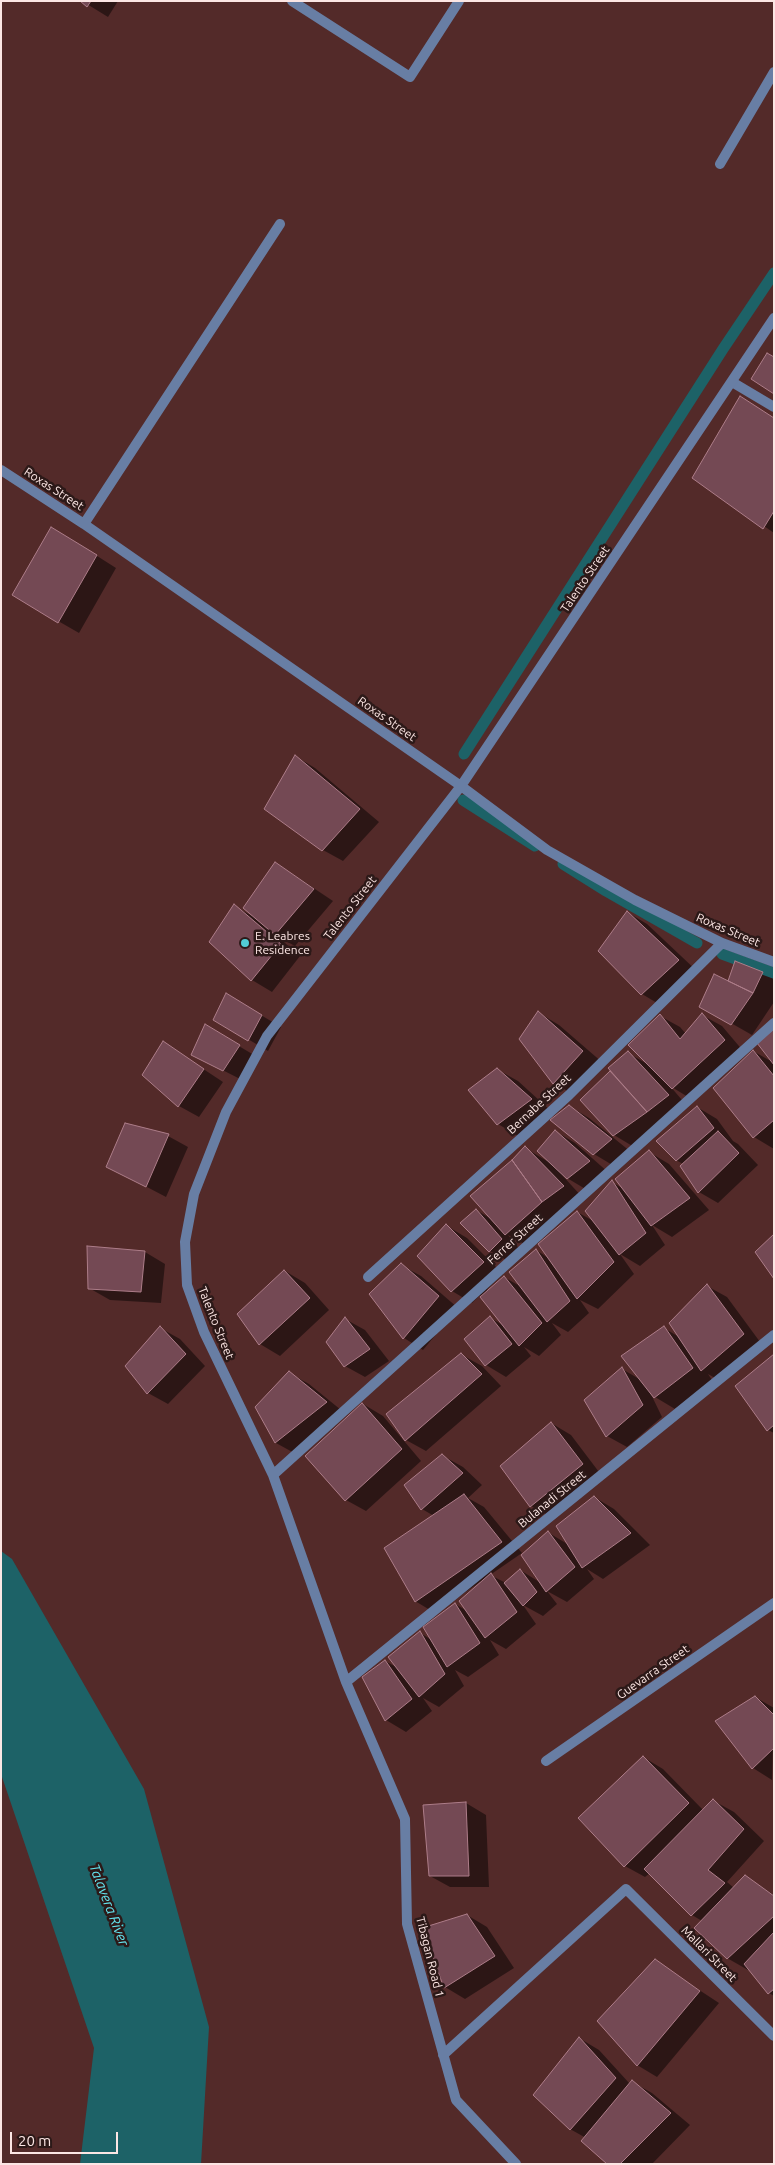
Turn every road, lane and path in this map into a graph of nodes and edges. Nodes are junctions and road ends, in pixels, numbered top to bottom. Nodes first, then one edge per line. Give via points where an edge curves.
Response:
1 (292, 1) edge
2 (459, 1) edge
3 (774, 72) edge
4 (720, 164) dead end
5 (280, 224) dead end
6 (774, 318) edge
7 (732, 382) junction
8 (774, 407) edge
9 (1, 470) edge
10 (84, 524) junction
11 (460, 786) junction
12 (722, 943) junction
13 (774, 962) edge
14 (774, 1023) edge
15 (368, 1277) dead end
16 (774, 1335) edge
17 (273, 1475) junction
18 (774, 1603) edge
19 (346, 1682) junction
20 (546, 1761) dead end
21 (774, 2036) edge
22 (443, 2055) junction
23 (516, 2164) edge

1 - 2 street via 410,77
3 - 4 street
5 - 10 street
6 - 7 street, Talento Street
7 - 8 street
7 - 11 street, Talento Street
9 - 10 street, Roxas Street
10 - 11 street, Roxas Street
11 - 12 street, Roxas Street via 546,850 635,900
11 - 17 street, Talento Street via 267,1036 226,1112 194,1194 185,1242 187,1285 204,1332
12 - 13 street, Roxas Street
12 - 15 street, Bernabe Street via 569,1095
14 - 17 street, Ferrer Street
16 - 19 street, Bulanadi Street
17 - 19 street, Talento Street
18 - 20 street, Guevarra Street
19 - 22 street, Tibagan Road 1 via 405,1819 407,1924
21 - 22 street, Mallari Street via 626,1889
22 - 23 street, Tibagan Road 1 via 456,2100

